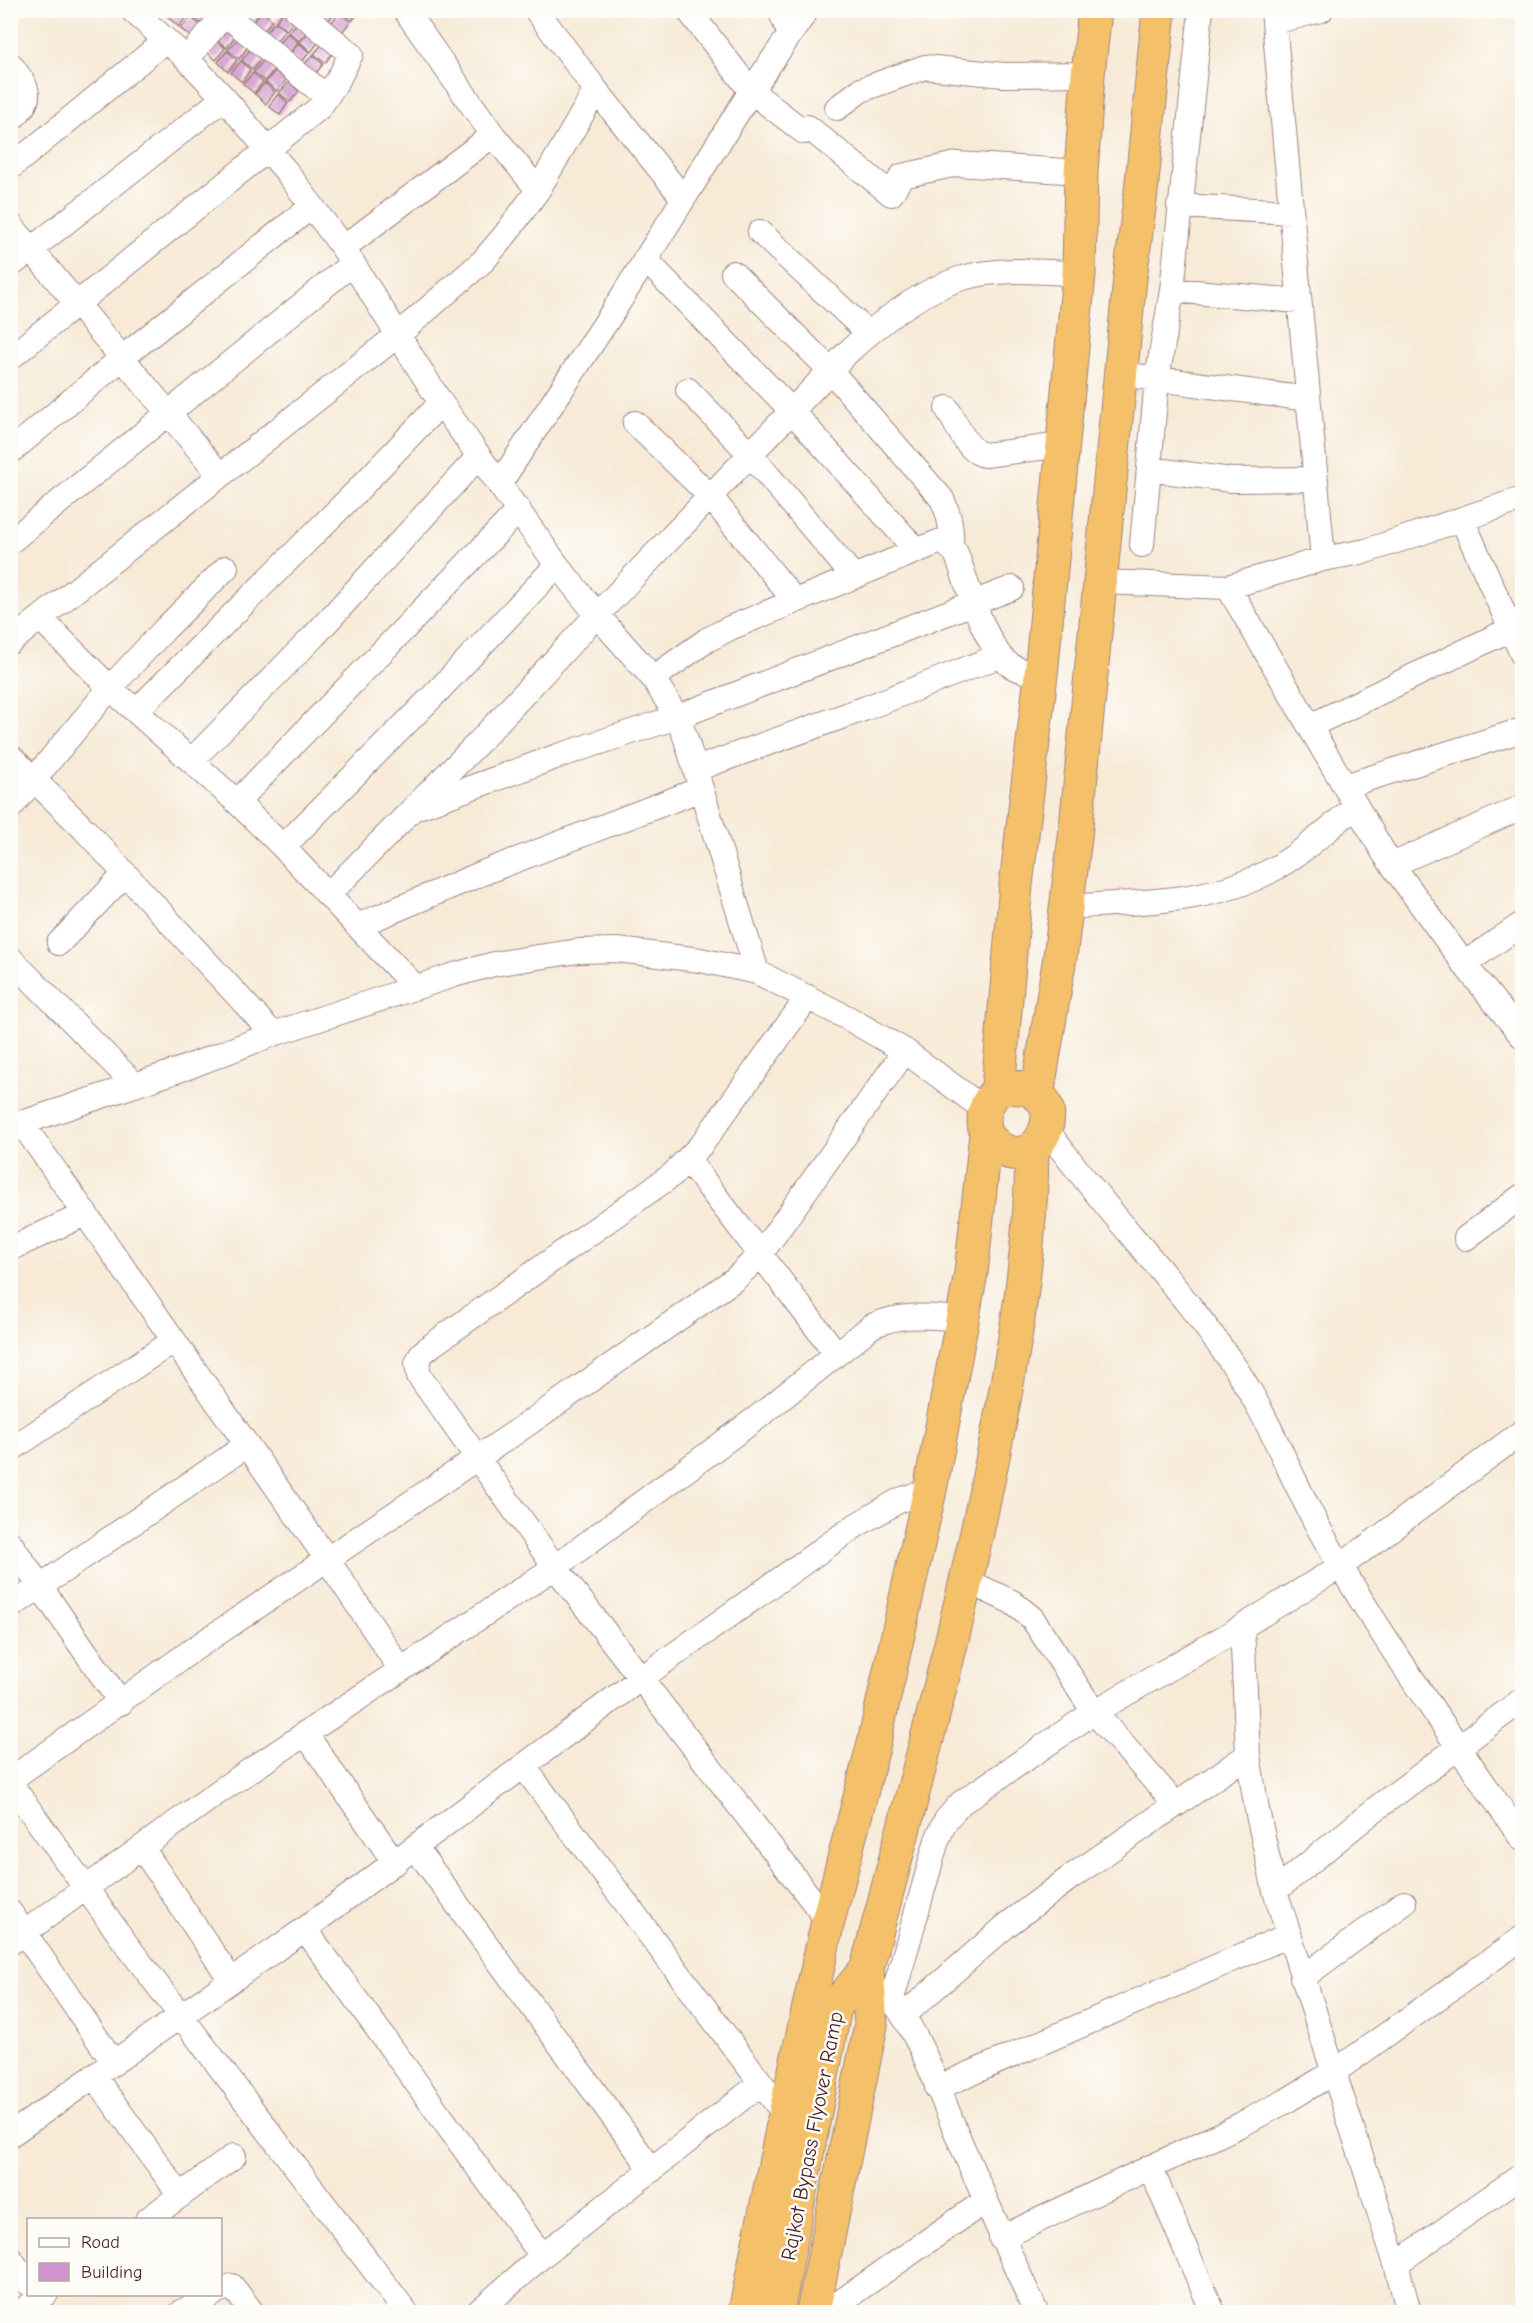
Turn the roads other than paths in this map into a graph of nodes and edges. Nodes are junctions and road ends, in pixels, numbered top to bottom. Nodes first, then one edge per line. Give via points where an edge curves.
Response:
1 (132, 10) edge
2 (297, 10) edge
3 (405, 10) edge
4 (536, 10) edge
5 (688, 10) edge
6 (780, 10) edge
7 (807, 10) edge
8 (1095, 10) edge
9 (1159, 10) edge
10 (1201, 10) edge
11 (1321, 10) edge
12 (224, 12) edge
13 (1273, 16) edge
14 (789, 35) junction
15 (165, 41) junction
16 (187, 59) junction
17 (10, 64) edge
18 (1088, 74) junction
19 (596, 90) junction
20 (751, 91) junction
21 (327, 97) junction
22 (224, 98) junction
23 (837, 108) dead end
24 (10, 120) edge
25 (493, 135) junction
26 (268, 149) junction
27 (10, 168) edge
28 (1082, 172) junction
29 (538, 190) junction
30 (683, 198) junction
31 (312, 206) junction
32 (1179, 206) junction
33 (1291, 212) junction
34 (10, 224) edge
35 (760, 232) dead end
36 (31, 250) junction
37 (348, 255) junction
38 (645, 259) junction
39 (10, 266) edge
40 (733, 273) dead end
41 (1079, 274) junction
42 (1172, 290) junction
43 (1299, 301) junction
44 (76, 304) junction
45 (868, 333) junction
46 (399, 334) junction
47 (10, 358) edge
48 (122, 358) junction
49 (830, 370) junction
50 (1121, 374) junction
51 (1156, 379) junction
52 (688, 390) dead end
53 (1308, 399) junction
54 (441, 403) junction
55 (947, 408) dead end
56 (792, 411) junction
57 (169, 414) junction
58 (635, 423) dead end
59 (1063, 445) junction
60 (10, 452) edge
61 (750, 454) junction
62 (479, 456) junction
63 (1149, 469) junction
64 (220, 475) junction
65 (1315, 479) junction
66 (500, 483) junction
67 (710, 496) junction
68 (1522, 499) edge
69 (519, 510) junction
70 (1462, 519) junction
71 (10, 542) edge
72 (1142, 545) dead end
73 (951, 547) junction
74 (916, 550) junction
75 (1323, 559) junction
76 (557, 565) junction
77 (225, 568) dead end
78 (853, 576) junction
79 (1102, 582) junction
80 (1228, 587) junction
81 (1012, 588) dead end
82 (794, 600) junction
83 (974, 602) junction
84 (597, 615) junction
85 (41, 619) junction
86 (1511, 629) junction
87 (10, 642) edge
88 (1522, 654) edge
89 (999, 656) junction
90 (1041, 675) junction
91 (653, 678) junction
92 (110, 688) junction
93 (136, 711) junction
94 (677, 717) junction
95 (1310, 726) junction
96 (1522, 730) edge
97 (10, 756) edge
98 (191, 761) junction
99 (699, 779) junction
100 (34, 780) junction
101 (1350, 796) junction
102 (237, 802) junction
103 (1522, 807) edge
104 (10, 808) edge
105 (416, 808) junction
106 (283, 847) junction
107 (1392, 865) junction
108 (125, 874) junction
109 (328, 895) junction
110 (1066, 907) junction
111 (1522, 924) edge
112 (357, 926) junction
113 (59, 943) dead end
114 (1464, 964) junction
115 (14, 970) edge
116 (757, 972) junction
117 (414, 987) junction
118 (808, 997) junction
119 (273, 1034) junction
120 (1522, 1036) edge
121 (905, 1051) junction
122 (135, 1085) junction
123 (1037, 1095) junction
124 (989, 1111) junction
125 (16, 1124) edge
126 (1040, 1140) junction
127 (688, 1160) junction
128 (1522, 1196) edge
129 (85, 1214) junction
130 (1466, 1238) dead end
131 (10, 1249) edge
132 (760, 1255) junction
133 (963, 1319) junction
134 (173, 1341) junction
135 (836, 1353) junction
136 (1522, 1432) edge
137 (247, 1445) junction
138 (10, 1450) edge
139 (476, 1458) junction
140 (930, 1490) junction
141 (10, 1543) edge
142 (327, 1559) junction
143 (1341, 1566) junction
144 (555, 1567) junction
145 (967, 1581) junction
146 (41, 1587) junction
147 (10, 1607) edge
148 (1242, 1627) junction
149 (401, 1670) junction
150 (640, 1679) junction
151 (1522, 1700) edge
152 (121, 1703) junction
153 (1094, 1712) junction
154 (304, 1733) junction
155 (1459, 1748) junction
156 (1248, 1755) junction
157 (524, 1767) junction
158 (10, 1781) edge
159 (1176, 1805) junction
160 (1522, 1839) edge
161 (415, 1847) junction
162 (142, 1848) junction
163 (395, 1863) junction
164 (87, 1889) junction
165 (1275, 1891) junction
166 (1404, 1903) dead end
167 (10, 1912) edge
168 (828, 1921) junction
169 (305, 1929) junction
170 (1289, 1935) junction
171 (18, 1938) edge
172 (1522, 1938) edge
173 (867, 1968) junction
174 (1302, 1978) junction
175 (231, 1980) junction
176 (898, 2007) junction
177 (181, 2016) junction
178 (114, 2063) junction
179 (1334, 2072) junction
180 (94, 2076) junction
181 (761, 2083) junction
182 (937, 2088) junction
183 (785, 2115) junction
184 (10, 2135) edge
185 (234, 2156) dead end
186 (1150, 2167) junction
187 (652, 2170) junction
188 (1522, 2175) edge
189 (180, 2195) junction
190 (985, 2200) junction
191 (150, 2218) edge
192 (1001, 2238) junction
193 (542, 2256) junction
194 (10, 2258) edge
195 (1396, 2264) junction
196 (27, 2279) edge
197 (222, 2289) edge
198 (35, 2296) edge
199 (211, 2296) edge
200 (402, 2311) edge
201 (20, 2313) edge
202 (182, 2313) edge
203 (252, 2313) edge
204 (478, 2313) edge
205 (745, 2313) edge
206 (777, 2313) edge
207 (813, 2313) edge
208 (826, 2313) edge
209 (1036, 2313) edge
210 (1213, 2313) edge
211 (1409, 2313) edge

1 - 15 street
2 - 21 street via 351,54
3 - 25 street
4 - 19 street
5 - 20 street
6 - 14 street
7 - 14 street
8 - 18 highway
9 - 50 highway
10 - 32 street
11 - 13 street
12 - 16 street
12 - 21 street
13 - 33 street
14 - 20 street
15 - 16 street
15 - 27 street
16 - 22 street
17 - 24 street via 28,93 27,103
18 - 23 street via 1004,75 925,67 861,90
18 - 28 highway
19 - 29 street
19 - 30 street
20 - 28 street via 891,194 902,176 957,164
20 - 30 street
21 - 26 street via 305,122
22 - 26 street
22 - 36 street
25 - 29 street
25 - 37 street
26 - 31 street
26 - 44 street
28 - 41 highway
29 - 46 street via 483,261
30 - 38 street
31 - 37 street
31 - 48 street
32 - 33 street
32 - 42 street
33 - 43 street
34 - 36 street
35 - 45 street
36 - 39 street
36 - 44 street
37 - 46 street
37 - 57 street
38 - 56 street
38 - 66 street
40 - 49 street
41 - 45 street via 1023,270 958,279 915,301
41 - 59 highway
42 - 43 street
42 - 51 street
43 - 53 street
44 - 47 street
44 - 48 street
45 - 49 street
46 - 54 street
46 - 64 street
48 - 57 street
48 - 60 street
49 - 56 street
49 - 73 street via 942,499 950,515
50 - 51 street
50 - 79 highway
51 - 53 street
51 - 63 street
52 - 61 street
53 - 65 street
54 - 62 street
54 - 93 street
55 - 59 street via 978,454
56 - 61 street
56 - 74 street
57 - 64 street
57 - 71 street
58 - 67 street
59 - 90 highway
61 - 67 street
61 - 78 street
62 - 66 street
62 - 98 street via 314,636
63 - 65 street via 1231,480
63 - 72 street
64 - 85 street
65 - 75 street
66 - 69 street
67 - 82 street
67 - 84 street
68 - 70 street
69 - 76 street
69 - 102 street
70 - 75 street via 1366,551
70 - 86 street
73 - 74 street via 938,542
73 - 83 street
74 - 78 street
75 - 80 street
76 - 84 street
76 - 106 street
77 - 92 street
78 - 82 street
79 - 80 street
79 - 110 highway
80 - 95 street
81 - 83 street
82 - 91 street via 707,640
83 - 89 street
83 - 94 street
84 - 91 street
84 - 105 street
85 - 87 street
85 - 92 street
86 - 88 street
86 - 95 street
89 - 90 street via 1010,666
89 - 99 street
90 - 124 highway
91 - 94 street
92 - 93 street
92 - 100 street
93 - 98 street
94 - 99 street
94 - 105 street
95 - 101 street
96 - 101 street
97 - 100 street
98 - 102 street
99 - 112 street
99 - 116 street
100 - 104 street
100 - 108 street
101 - 107 street
101 - 110 street via 1293,858 1245,882 1208,893
102 - 106 street
103 - 107 street
105 - 109 street
106 - 109 street
107 - 114 street
108 - 113 street
108 - 119 street
109 - 112 street
110 - 123 highway
111 - 114 street
112 - 117 street
114 - 120 street
115 - 122 street
116 - 117 street via 658,954 579,951 494,964
116 - 118 street
117 - 119 street
118 - 121 street
118 - 127 street
119 - 122 street
121 - 124 street
121 - 132 street
122 - 125 street
123 - 124 highway via 1013,1086
123 - 126 highway via 1049,1118
124 - 126 highway via 994,1144 1005,1151 1018,1153
124 - 133 highway
125 - 129 street
126 - 143 street via 1073,1166 1211,1333 1258,1405
126 - 145 highway via 1009,1381
127 - 132 street
127 - 139 street via 647,1194 422,1353 417,1363 419,1376
128 - 130 street
129 - 131 street
129 - 134 street
132 - 135 street
132 - 139 street via 735,1279
133 - 135 street via 891,1318 872,1326
133 - 140 highway
134 - 137 street
134 - 138 street
135 - 144 street via 758,1417
136 - 143 street
137 - 142 street
137 - 146 street
139 - 142 street
139 - 144 street
140 - 150 street via 875,1512
140 - 168 highway via 873,1747
141 - 146 street
142 - 149 street
142 - 152 street
143 - 148 street
143 - 155 street
144 - 149 street
144 - 150 street
145 - 153 street via 1012,1602 1032,1618
145 - 173 highway
146 - 147 street
146 - 152 street
148 - 153 street
148 - 156 street
149 - 154 street
150 - 157 street
150 - 168 street
151 - 155 street
152 - 158 street
153 - 159 street
153 - 176 street via 961,1803 946,1820 937,1839
154 - 162 street
154 - 163 street
155 - 160 street
155 - 165 street
156 - 159 street
156 - 165 street
157 - 161 street
157 - 181 street
158 - 164 street
159 - 176 street via 1071,1877
161 - 163 street
161 - 187 street
162 - 164 street
162 - 175 street
163 - 169 street
164 - 171 street
164 - 177 street
165 - 170 street
166 - 174 street
167 - 171 street
168 - 183 highway
169 - 175 street
169 - 193 street
170 - 174 street
170 - 182 street
171 - 178 street
172 - 179 street
173 - 176 street
173 - 206 highway, Rajkot Bypass Flyover Ramp via 835,2007
173 - 207 highway via 871,2025
174 - 179 street
175 - 177 street
176 - 182 street
177 - 178 street
177 - 200 street
178 - 180 street
179 - 186 street via 1240,2125
179 - 195 street
180 - 184 street
180 - 189 street
181 - 183 street
181 - 187 street
182 - 190 street
183 - 205 highway
185 - 189 street
186 - 192 street
186 - 210 street
187 - 193 street
188 - 195 street
189 - 191 street
190 - 192 street
190 - 208 street
192 - 209 street
193 - 204 street
194 - 196 street
195 - 211 street
197 - 203 street via 232,2286
198 - 201 street
199 - 202 street

